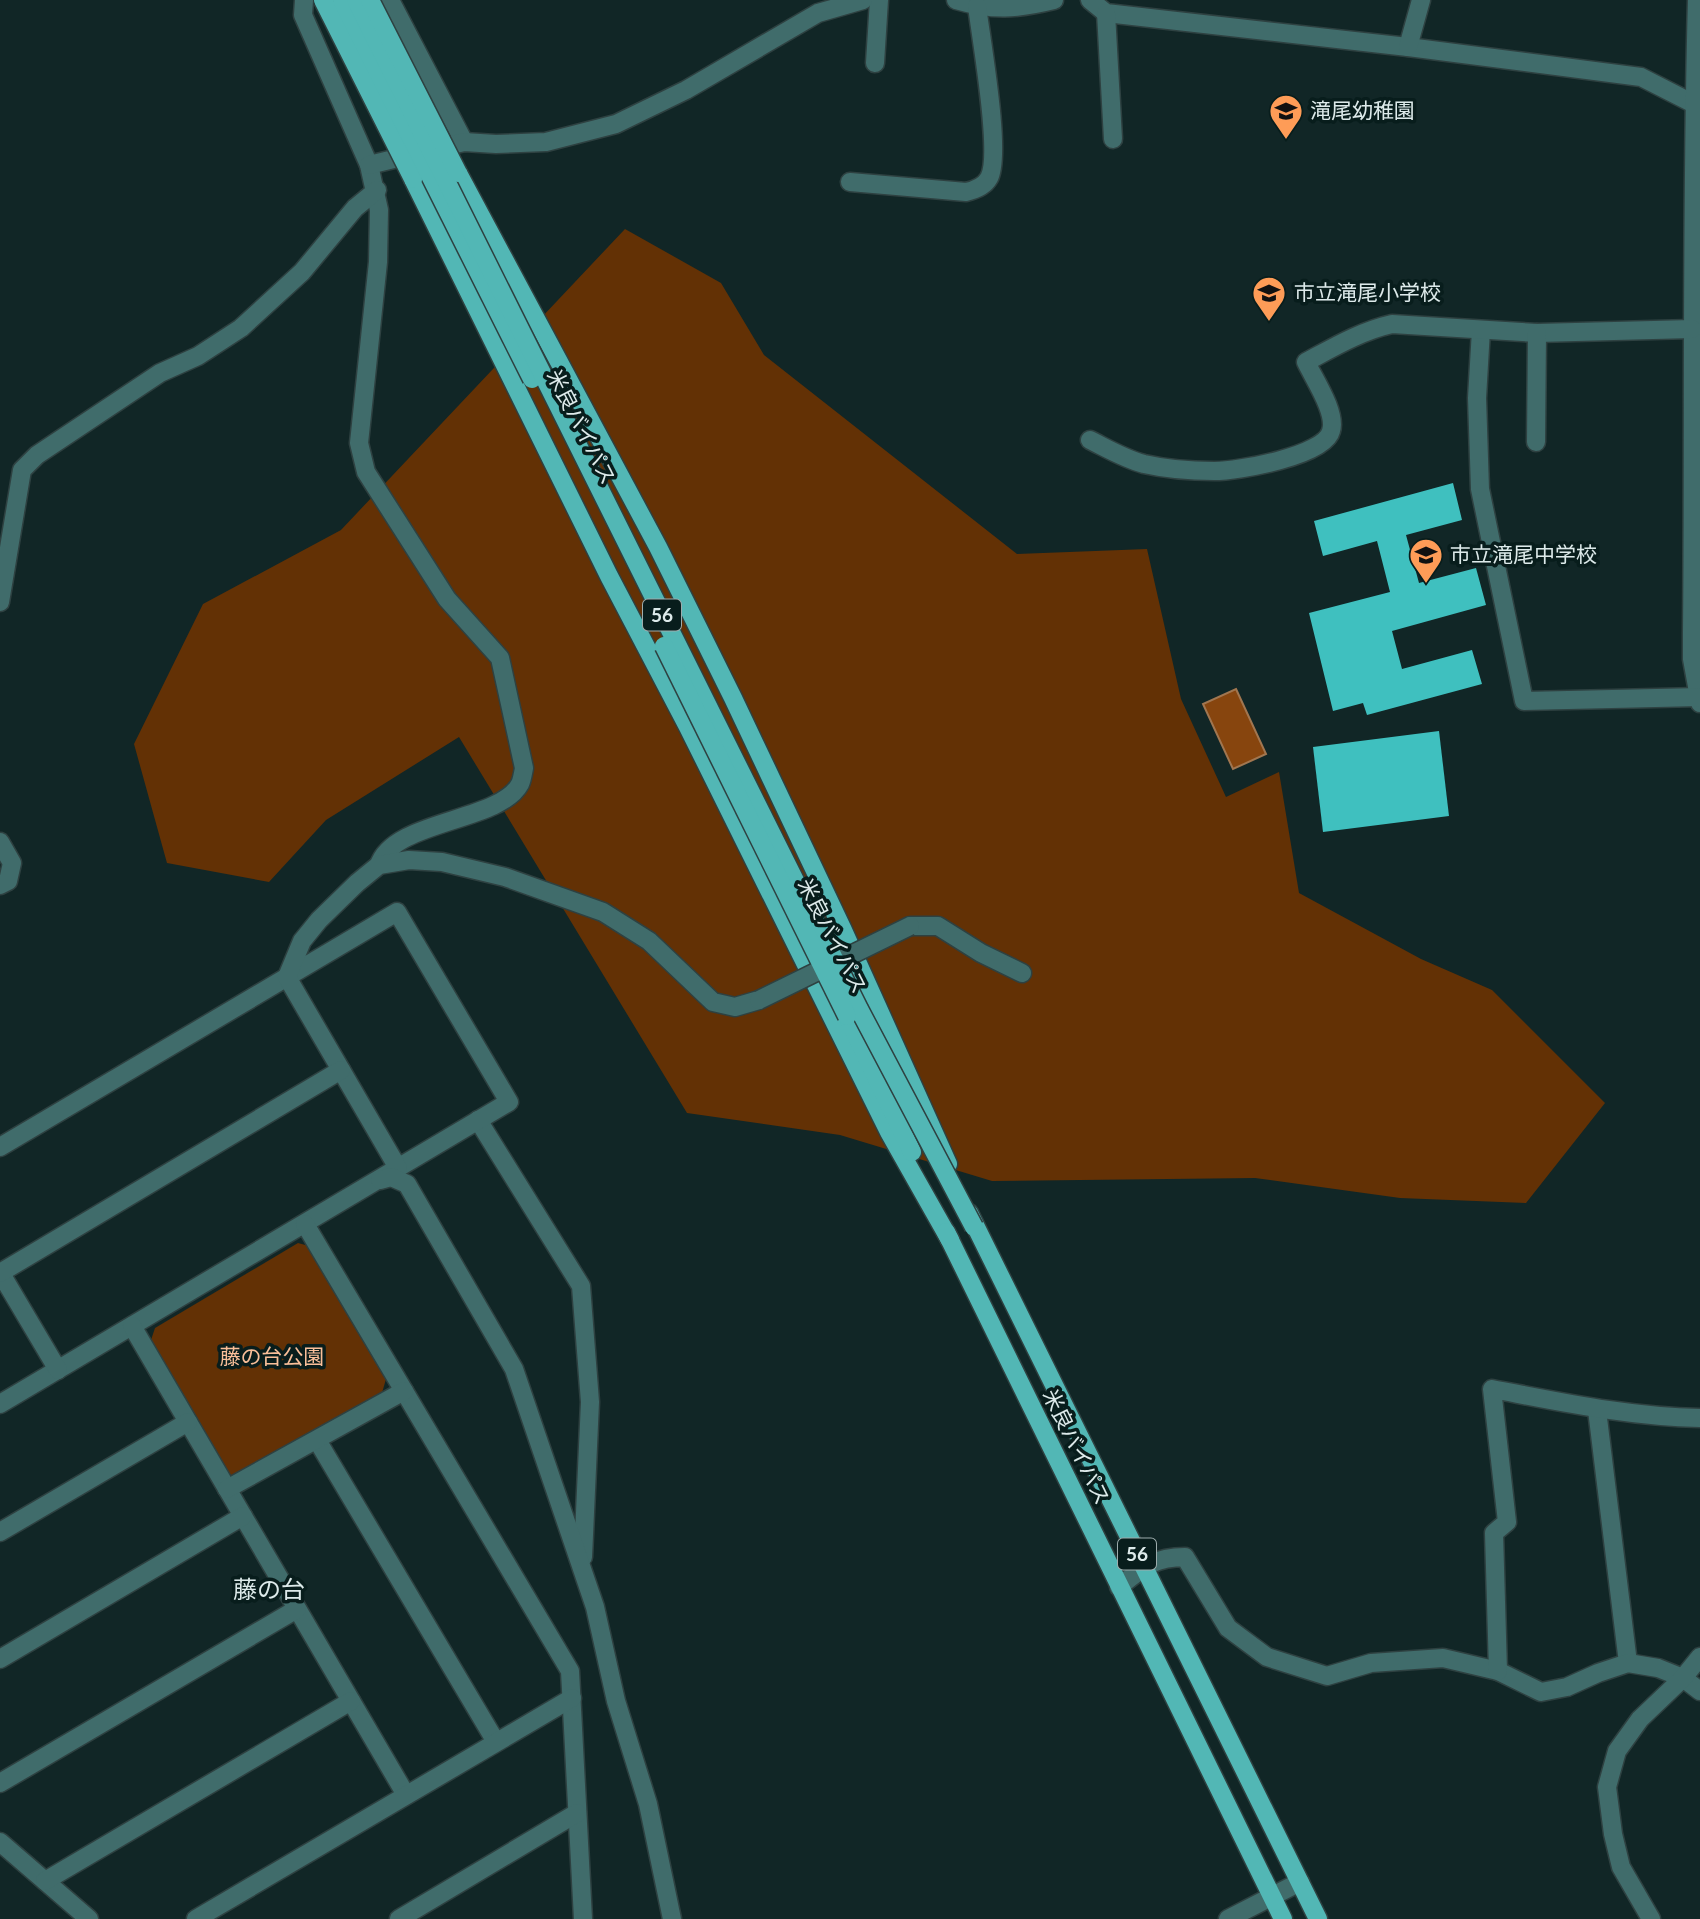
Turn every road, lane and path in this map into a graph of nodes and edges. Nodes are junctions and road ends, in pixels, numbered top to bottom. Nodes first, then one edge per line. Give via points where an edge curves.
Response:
1 (304, 0) edge
2 (323, 0) edge
3 (342, 0) edge
4 (356, 0) edge
5 (370, 0) edge
6 (390, 0) edge
7 (863, 0) edge
8 (879, 0) edge
9 (956, 0) edge
10 (1054, 0) edge
11 (1090, 0) edge
12 (1421, 0) edge
13 (1697, 0) edge
14 (977, 6) junction
15 (1106, 13) junction
16 (1408, 47) junction
17 (875, 63) dead end
18 (1697, 104) edge
19 (1112, 139) dead end
20 (464, 142) junction
21 (369, 165) junction
22 (850, 182) dead end
23 (377, 190) junction
24 (1692, 329) junction
25 (1481, 330) junction
26 (1537, 333) junction
27 (1090, 440) dead end
28 (1536, 442) dead end
29 (0, 602) edge
30 (1699, 699) edge
31 (0, 842) edge
32 (379, 865) junction
33 (0, 885) edge
34 (1022, 973) dead end
35 (287, 977) junction
36 (341, 1070) junction
37 (478, 1120) junction
38 (0, 1147) edge
39 (398, 1168) junction
40 (371, 1184) junction
41 (305, 1224) junction
42 (974, 1227) junction
43 (950, 1240) junction
44 (0, 1273) edge
45 (132, 1326) junction
46 (58, 1370) junction
47 (404, 1391) junction
48 (0, 1404) edge
49 (1597, 1410) junction
50 (1700, 1418) edge
51 (188, 1422) junction
52 (317, 1440) junction
53 (227, 1489) junction
54 (243, 1516) junction
55 (0, 1532) edge
56 (582, 1567) junction
57 (1143, 1567) junction
58 (1119, 1587) junction
59 (297, 1609) junction
60 (1700, 1657) edge
61 (0, 1659) edge
62 (1628, 1663) junction
63 (1498, 1671) junction
64 (1683, 1678) junction
65 (1700, 1691) edge
66 (572, 1698) junction
67 (351, 1702) junction
68 (496, 1742) junction
69 (0, 1783) edge
70 (406, 1795) junction
71 (577, 1813) junction
72 (0, 1842) edge
73 (45, 1881) junction
74 (1300, 1882) junction
75 (1272, 1896) junction
76 (89, 1919) edge
77 (196, 1919) edge
78 (399, 1919) edge
79 (583, 1919) edge
80 (672, 1919) edge
81 (1228, 1919) edge
82 (1283, 1919) edge
83 (1318, 1919) edge
84 (1651, 1919) edge

1 - 21 street via 303,15
2 - 43 main road, bridge via 877,1107
3 - 43 main road, 米良バイパス / 56, bridge via 901,1126
4 - 42 main road, 米良バイパス / 56, bridge via 859,1009
5 - 42 main road, bridge via 733,698 854,954
6 - 20 street
7 - 20 street via 818,13 686,90 616,124 546,142
8 - 17 street
9 - 14 street
10 - 14 street via 1000,9
11 - 15 street
12 - 16 street
13 - 18 street
14 - 22 street via 994,138 990,177 975,190 966,191
15 - 16 street
15 - 19 street
16 - 18 street via 1641,78
18 - 24 street
20 - 21 street
21 - 23 street
23 - 29 street via 355,208 302,272 242,328 160,373 37,455 22,470
23 - 32 street via 378,262 359,443 366,472 447,599 500,657 524,768 519,785 499,803 408,836 382,854
24 - 26 street
24 - 30 street via 1692,659
25 - 26 street
25 - 27 street via 1392,324 1306,362 1333,419 1331,434 1321,446 1295,456 1216,471 1176,469 1118,455
25 - 30 street via 1477,398 1480,489 1524,701
26 - 28 street
31 - 33 street via 12,863 8,881
32 - 34 street, bridge via 409,860 442,862 505,877 603,912 649,941 713,1002 736,1007 910,926 939,926
32 - 35 street via 302,941
35 - 36 street
35 - 37 street via 397,912 509,1102
35 - 38 street
36 - 39 street
36 - 44 street
37 - 39 street
37 - 56 street via 581,1286 590,1402
39 - 40 street
40 - 41 street
40 - 56 street via 391,1177 407,1184 514,1369
41 - 45 street
41 - 47 street
42 - 57 main road, 米良バイパス / 56
43 - 58 main road, 米良バイパス / 56
44 - 46 street
45 - 46 street
45 - 51 street
46 - 48 street
47 - 52 street
47 - 66 street via 570,1671
49 - 50 street
49 - 62 street
49 - 63 street via 1492,1389 1507,1522 1494,1533
51 - 53 street
51 - 55 street
52 - 53 street
52 - 68 street
53 - 54 street
54 - 59 street
54 - 61 street
56 - 80 street via 648,1804
57 - 58 street
57 - 63 street via 1164,1557 1185,1557 1228,1628 1267,1657 1303,1669 1327,1676 1371,1663 1443,1658
57 - 74 main road, 米良バイパス / 56
58 - 75 main road, 米良バイパス / 56
59 - 67 street
59 - 69 street
60 - 64 street
62 - 63 street via 1541,1692
62 - 64 street
64 - 65 street
64 - 84 street via 1640,1719 1617,1751 1607,1787 1621,1867
66 - 68 street
66 - 71 street
67 - 70 street
67 - 73 street
68 - 70 street
70 - 77 street
71 - 78 street
71 - 79 street
72 - 73 street
73 - 76 street
74 - 75 street
74 - 83 main road, 56
75 - 81 street
75 - 82 main road, 56

